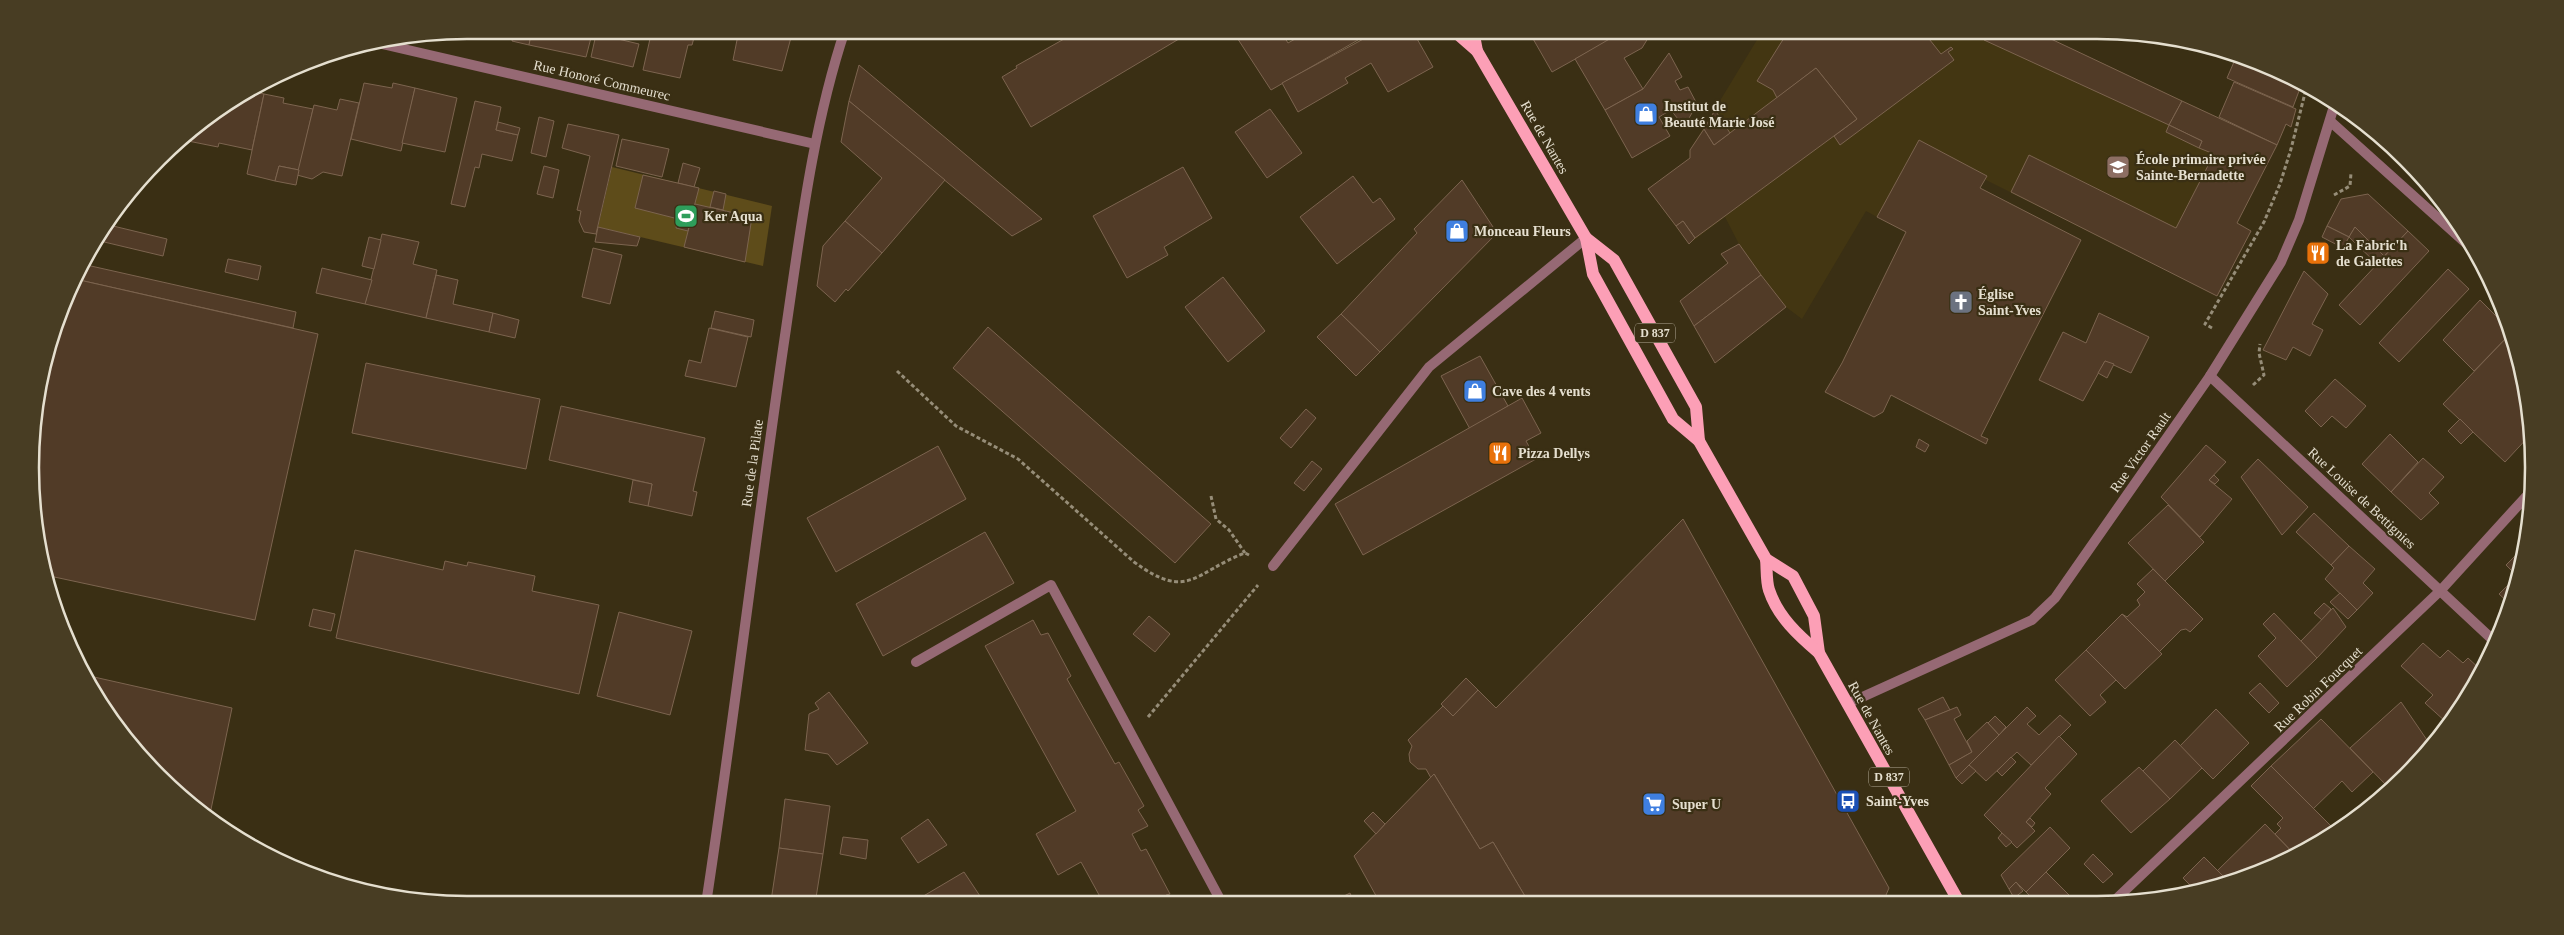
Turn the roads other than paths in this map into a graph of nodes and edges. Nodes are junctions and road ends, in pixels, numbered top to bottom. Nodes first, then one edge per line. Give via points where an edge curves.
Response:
1 (842, 39) edge
2 (1463, 39) edge
3 (1475, 39) edge
4 (390, 46) edge
5 (1477, 51) junction
6 (2333, 110) edge
7 (2330, 121) junction
8 (814, 144) junction
9 (2457, 235) edge
10 (1586, 238) junction
11 (2210, 376) junction
12 (1699, 441) junction
13 (2524, 499) edge
14 (1766, 559) junction
15 (1274, 566) road end
16 (2441, 590) junction
17 (2490, 637) edge
18 (1819, 653) junction
19 (916, 662) dead end
20 (1847, 704) junction
21 (2120, 895) edge
22 (707, 896) edge
23 (1218, 896) edge
24 (1956, 896) edge

1 - 8 street, Rue de la Pilate
2 - 5 main road, Rue de Nantes
3 - 5 main road, Rue de Nantes
4 - 8 street, Rue Honoré Commeurec
5 - 10 main road, Rue de Nantes / D 837
6 - 7 street, Rue Victor Rault
7 - 9 street
7 - 11 street, Rue Victor Rault via 2299,220 2281,262
8 - 22 street, Rue de la Pilate via 765,470
10 - 12 main road, Rue de Nantes / D 837 via 1594,274 1673,419
10 - 12 main road, Rue de Nantes / D 837 via 1614,260 1696,407
10 - 15 street via 1429,367
11 - 16 street, Rue Louise de Bettignies
11 - 20 street, Rue Victor Rault via 2056,598 2032,620
12 - 14 main road, Rue de Nantes
13 - 16 street, Rue Robin Foucquet
14 - 18 main road, Rue de Nantes / D 837 via 1768,589 1790,629
14 - 18 main road, Rue de Nantes / D 837 via 1793,576 1814,616
16 - 17 street, Rue Louise de Bettignies
16 - 21 street, Rue Robin Foucquet
18 - 20 main road, Rue de Nantes / D 837
19 - 23 street via 1051,586
20 - 24 main road, Rue de Nantes / D 837

